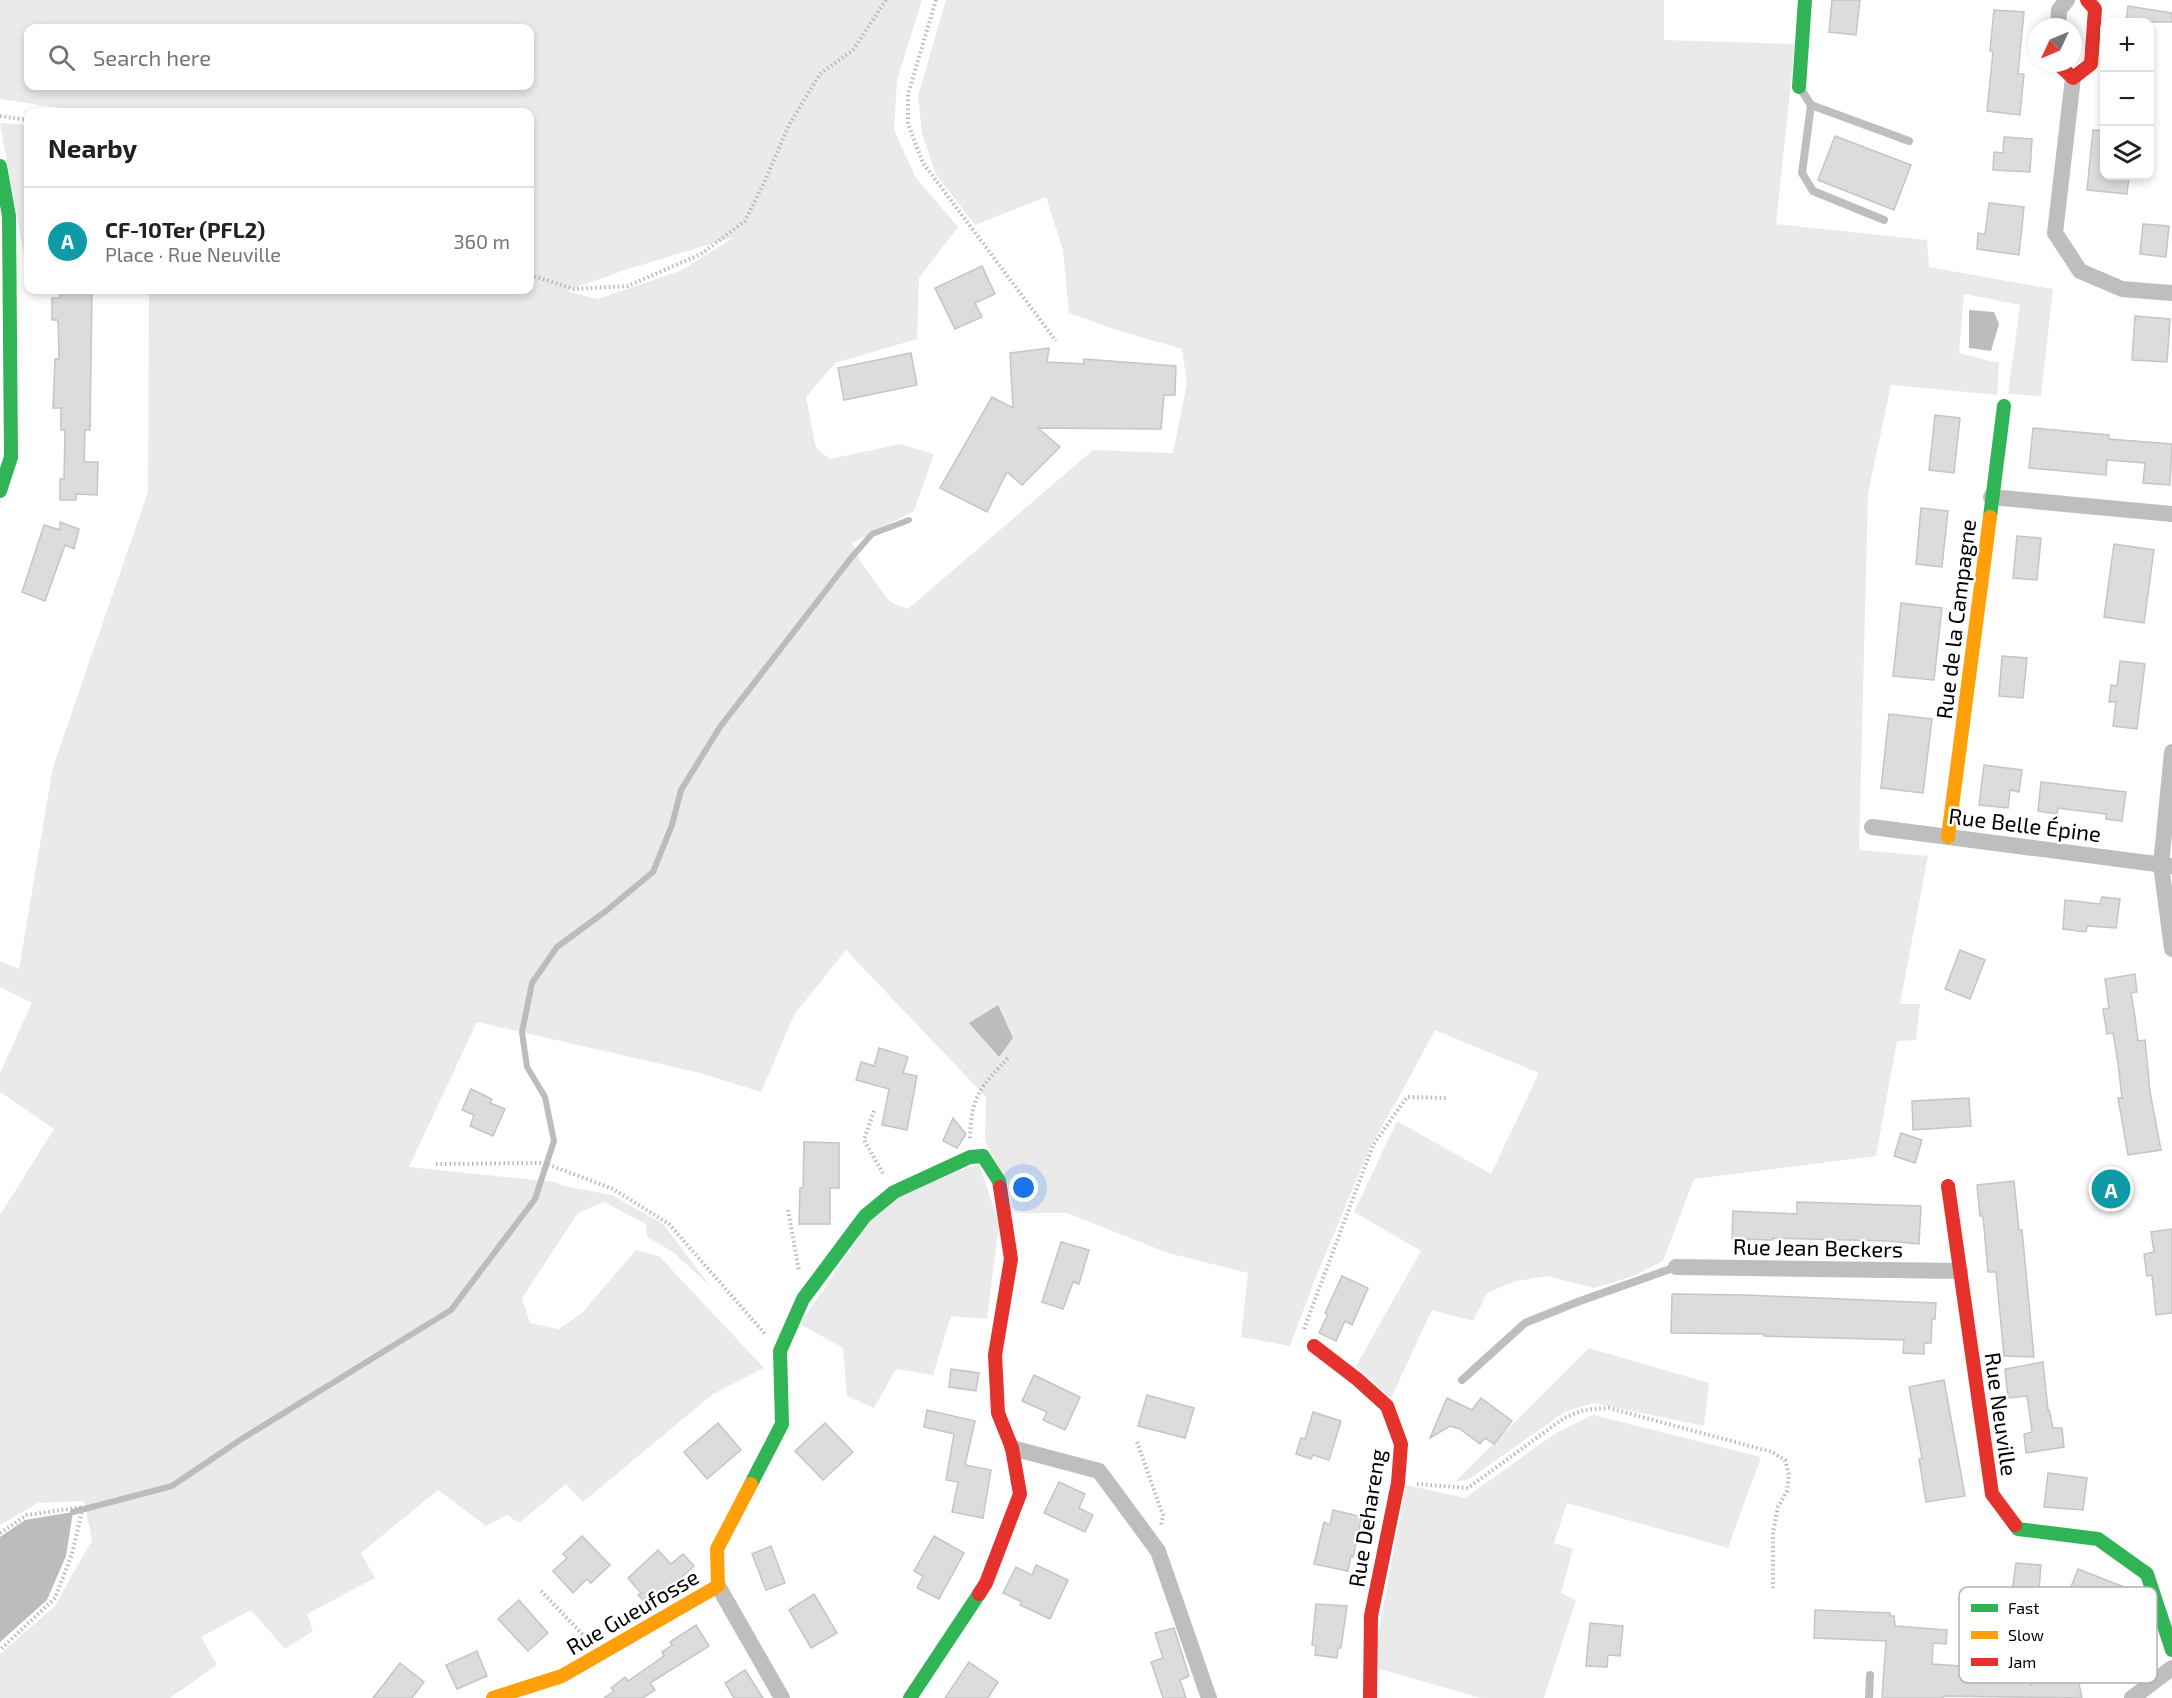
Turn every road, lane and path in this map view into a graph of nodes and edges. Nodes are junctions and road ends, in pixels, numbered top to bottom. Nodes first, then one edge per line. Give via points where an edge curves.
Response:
1 (886, 0) edge
2 (936, 0) edge
3 (1805, 0) edge
4 (2067, 0) edge
5 (2086, 0) edge
6 (2059, 18) edge
7 (2067, 72) edge
8 (2073, 78) junction
9 (1799, 87) joint
10 (1811, 105) junction
11 (0, 116) edge
12 (24, 119) edge
13 (1909, 141) dead end
14 (0, 165) edge
15 (1884, 220) dead end
16 (534, 276) edge
17 (2172, 293) edge
18 (1056, 341) dead end
19 (2004, 406) dead end
20 (0, 491) edge
21 (1991, 497) junction
22 (2172, 514) edge
23 (2172, 752) edge
24 (1872, 827) dead end
25 (1948, 837) junction
26 (2167, 866) edge
27 (2172, 949) edge
28 (1010, 1056) dead end
29 (1448, 1098) dead end
30 (874, 1111) dead end
31 (976, 1156) junction
32 (436, 1164) dead end
33 (1948, 1186) dead end
34 (894, 1192) junction
35 (788, 1210) dead end
36 (1676, 1267) joint
37 (1960, 1271) junction
38 (803, 1299) junction
39 (1314, 1346) joint
40 (780, 1351) junction
41 (1462, 1380) dead end
42 (1137, 1442) dead end
43 (1012, 1448) junction
44 (1398, 1483) junction
45 (0, 1533) edge
46 (1158, 1551) junction
47 (718, 1586) junction
48 (2151, 1587) edge
49 (1773, 1588) dead end
50 (541, 1591) dead end
51 (2157, 1604) edge
52 (0, 1650) edge
53 (2172, 1650) edge
54 (600, 1654) junction
55 (2172, 1668) edge
56 (1870, 1675) dead end
57 (2157, 1679) edge
58 (2152, 1683) edge
59 (493, 1698) edge
60 (782, 1698) edge
61 (910, 1698) edge
62 (1209, 1698) edge
63 (1370, 1698) edge
64 (1869, 1698) edge
65 (2132, 1698) edge

1 - 16 path via 853,50 820,74 789,124 745,221 701,254 628,286 574,289
2 - 18 path via 908,94 908,124 923,163
3 - 9 street
4 - 6 street
5 - 8 street via 2095,9 2091,64
7 - 8 street
8 - 17 street via 2055,233 2080,271 2122,289
9 - 10 lane
10 - 13 lane
10 - 15 lane via 1802,173 1813,191
11 - 12 path
14 - 20 street via 9,216 11,446
19 - 21 street, Rue de la Campagne
21 - 22 street
21 - 25 street, Rue de la Campagne
23 - 26 street
24 - 25 street, Rue Belle Épine
25 - 26 street, Rue Belle Épine
26 - 27 street
28 - 31 path via 976,1096 970,1120
29 - 39 path via 1407,1097 1373,1145 1300,1340
30 - 34 path via 864,1140
31 - 34 street, Rue Gueufosse
31 - 43 street via 999,1181 1011,1259 995,1355 998,1413
32 - 40 path via 544,1163 613,1189 669,1224
33 - 37 street, Rue Neuville
34 - 38 street, Rue Gueufosse via 865,1215
35 - 38 path
36 - 37 street, Rue Jean Beckers
36 - 41 lane via 1525,1323
37 - 48 street, Rue Neuville via 1992,1494 2018,1529 2098,1539 2147,1574
38 - 40 street, Rue Gueufosse
39 - 44 street, Rue Dehareng via 1387,1407 1401,1444
40 - 47 street, Rue Gueufosse via 782,1425 717,1549
42 - 46 path via 1163,1515
43 - 46 street via 1099,1471
43 - 61 street via 1020,1494 986,1583
44 - 49 path via 1468,1488 1564,1418 1583,1410 1609,1408 1772,1452 1785,1460 1789,1475 1773,1532
44 - 63 street, Rue Dehareng via 1371,1616
45 - 52 path via 27,1515 82,1507 72,1554 55,1598
46 - 62 street
47 - 54 street, Rue Gueufosse
47 - 60 street
50 - 54 path
51 - 53 street, Rue Neuville
54 - 59 street, Rue Gueufosse via 562,1676
55 - 57 street
56 - 64 lane
58 - 65 street

